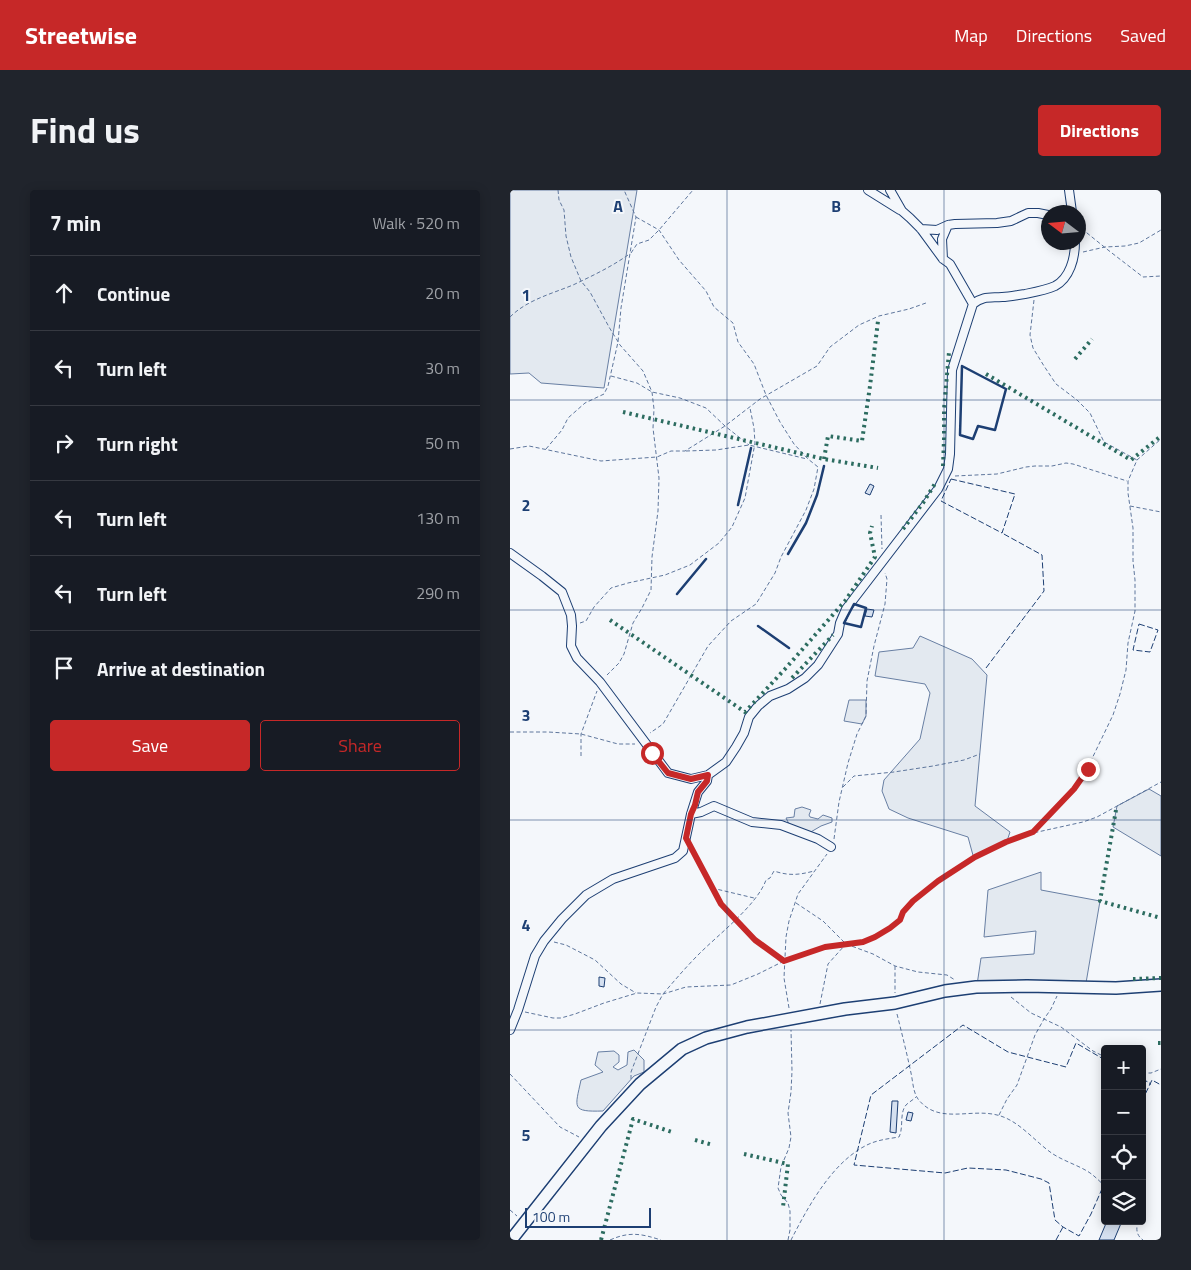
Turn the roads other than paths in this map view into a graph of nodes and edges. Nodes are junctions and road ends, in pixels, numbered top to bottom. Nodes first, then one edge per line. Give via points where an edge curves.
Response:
1 (868, 190) edge
2 (890, 190) edge
3 (1069, 190) edge
4 (1071, 205) edge
5 (902, 212) junction
6 (1041, 214) edge
7 (948, 226) junction
8 (921, 229) junction
9 (1075, 250) edge
10 (943, 260) junction
11 (973, 304) junction
12 (510, 553) edge
13 (708, 775) junction
14 (691, 814) junction
15 (831, 847) road end
16 (1161, 985) edge
17 (510, 1030) edge
18 (511, 1240) edge

1 - 5 street
2 - 5 street
3 - 4 street
5 - 8 street
6 - 7 street via 1028,213 1004,222
7 - 8 street via 938,230
7 - 10 street via 942,239
8 - 10 street
9 - 11 street via 1072,264 1063,280 1055,286 986,298
10 - 11 street via 950,264
11 - 13 street via 952,370 950,454 948,469 938,489 846,609 838,634 818,665 805,678 758,706 726,762
12 - 13 street via 562,592 571,615 571,646 577,658 600,682 639,742 668,773 691,779
13 - 14 street
14 - 15 street via 714,806 752,822 780,825
14 - 17 street via 683,851 675,858 612,879 586,894 562,919 535,956
16 - 18 street via 1116,988 976,987 747,1027 706,1038 682,1049 630,1095 601,1126

